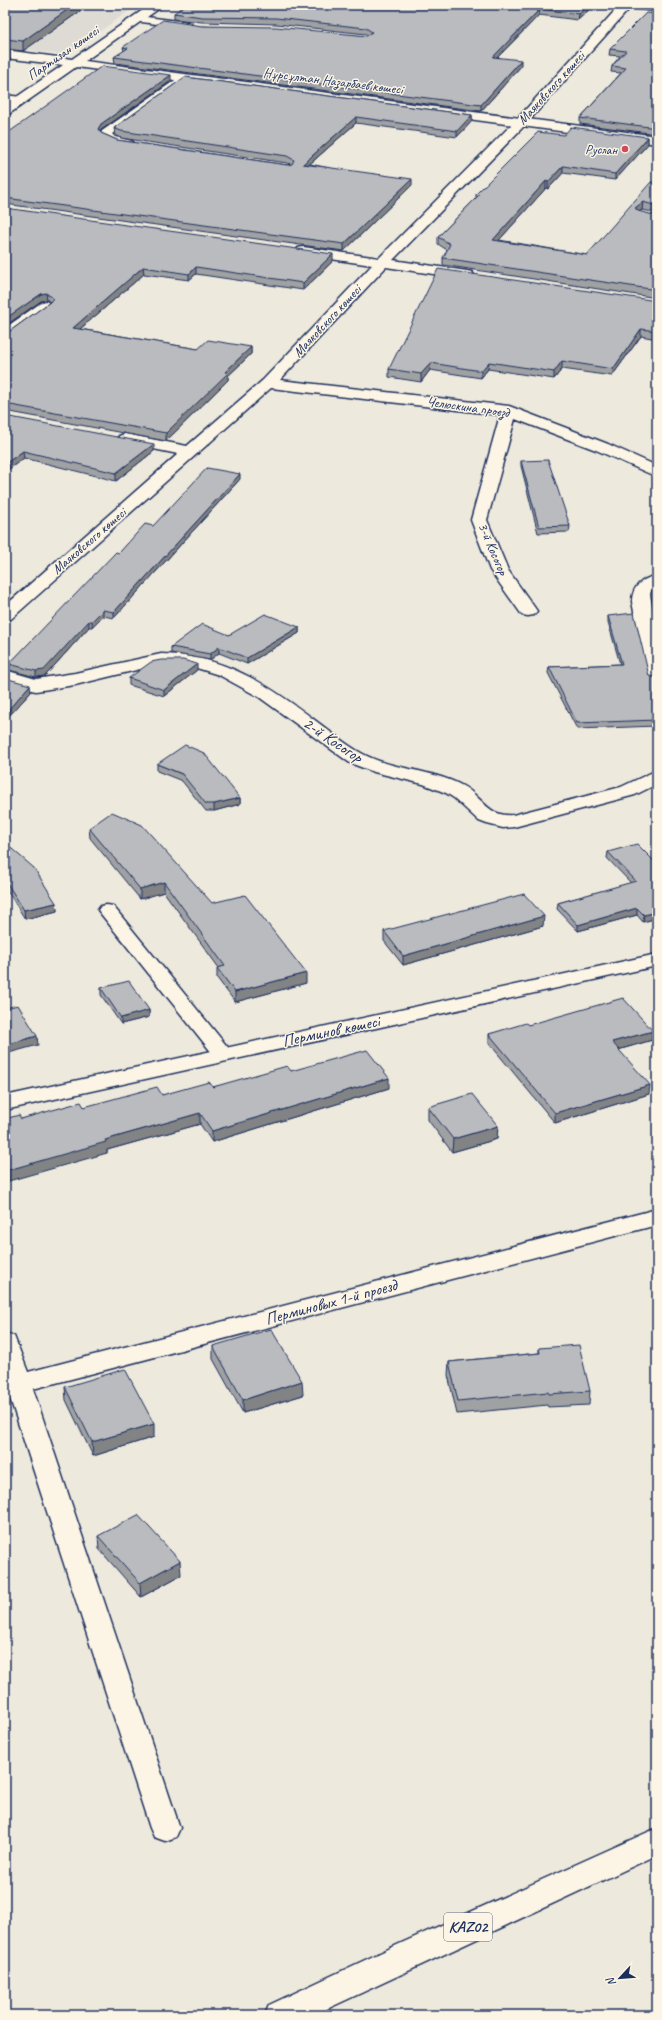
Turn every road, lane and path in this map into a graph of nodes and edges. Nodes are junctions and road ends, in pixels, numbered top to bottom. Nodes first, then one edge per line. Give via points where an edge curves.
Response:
1 (158, 5) edge
2 (626, 5) edge
3 (633, 5) edge
4 (657, 8) edge
5 (138, 19) junction
6 (195, 26) edge
7 (5, 54) edge
8 (75, 63) junction
9 (184, 77) junction
10 (5, 98) edge
11 (21, 100) junction
12 (5, 111) edge
13 (522, 121) junction
14 (657, 140) edge
15 (141, 145) edge
16 (288, 249) edge
17 (383, 262) junction
18 (477, 276) edge
19 (46, 305) edge
20 (5, 334) edge
21 (268, 383) junction
22 (508, 411) junction
23 (113, 437) edge
24 (191, 452) junction
25 (657, 472) edge
26 (657, 580) edge
27 (528, 611) dead end
28 (5, 615) edge
29 (5, 676) edge
30 (657, 677) edge
31 (657, 776) edge
32 (107, 910) dead end
33 (657, 960) edge
34 (223, 1054) junction
35 (5, 1103) edge
36 (657, 1217) edge
37 (5, 1342) edge
38 (12, 1385) edge
39 (165, 1828) dead end
40 (657, 1841) edge
41 (281, 2015) edge

1 - 5 main road, Партизан көшесі
2 - 13 main road, Маяковского көшесі
3 - 4 main road
5 - 6 lane
5 - 8 main road, Партизан көшесі
7 - 8 main road, Нұрсұлтан Назарбаев көшесі
8 - 9 main road, Нұрсұлтан Назарбаев көшесі
8 - 11 main road, Партизан көшесі
9 - 13 main road, Нұрсұлтан Назарбаев көшесі
9 - 15 lane via 106,133 112,140
10 - 11 lane
11 - 12 main road, Партизан көшесі
13 - 14 main road, Нұрсұлтан Назарбаев көшесі
13 - 17 main road, Маяковского көшесі
16 - 17 main road
17 - 18 main road
17 - 21 main road, Маяковского көшесі
19 - 20 lane
21 - 22 main road, Челюскина проезд
21 - 24 main road, Маяковского көшесі
22 - 25 main road, Челюскина проезд
22 - 27 main road, 3-й Косогор via 479,520 499,570
23 - 24 main road
24 - 28 main road, Маяковского көшесі
26 - 30 main road via 645,586 641,602
29 - 31 main road, 2-й Косогор via 36,685 75,679 161,659 197,661 243,680 356,759 454,789 484,816 499,822 514,821 628,790
32 - 34 lane
33 - 34 main road, Перминов көшесі
34 - 35 main road, Перминов көшесі
36 - 38 main road, Перминовых 1-й проезд
37 - 38 main road
38 - 39 main road
40 - 41 main road, KAZ02 via 408,1954

